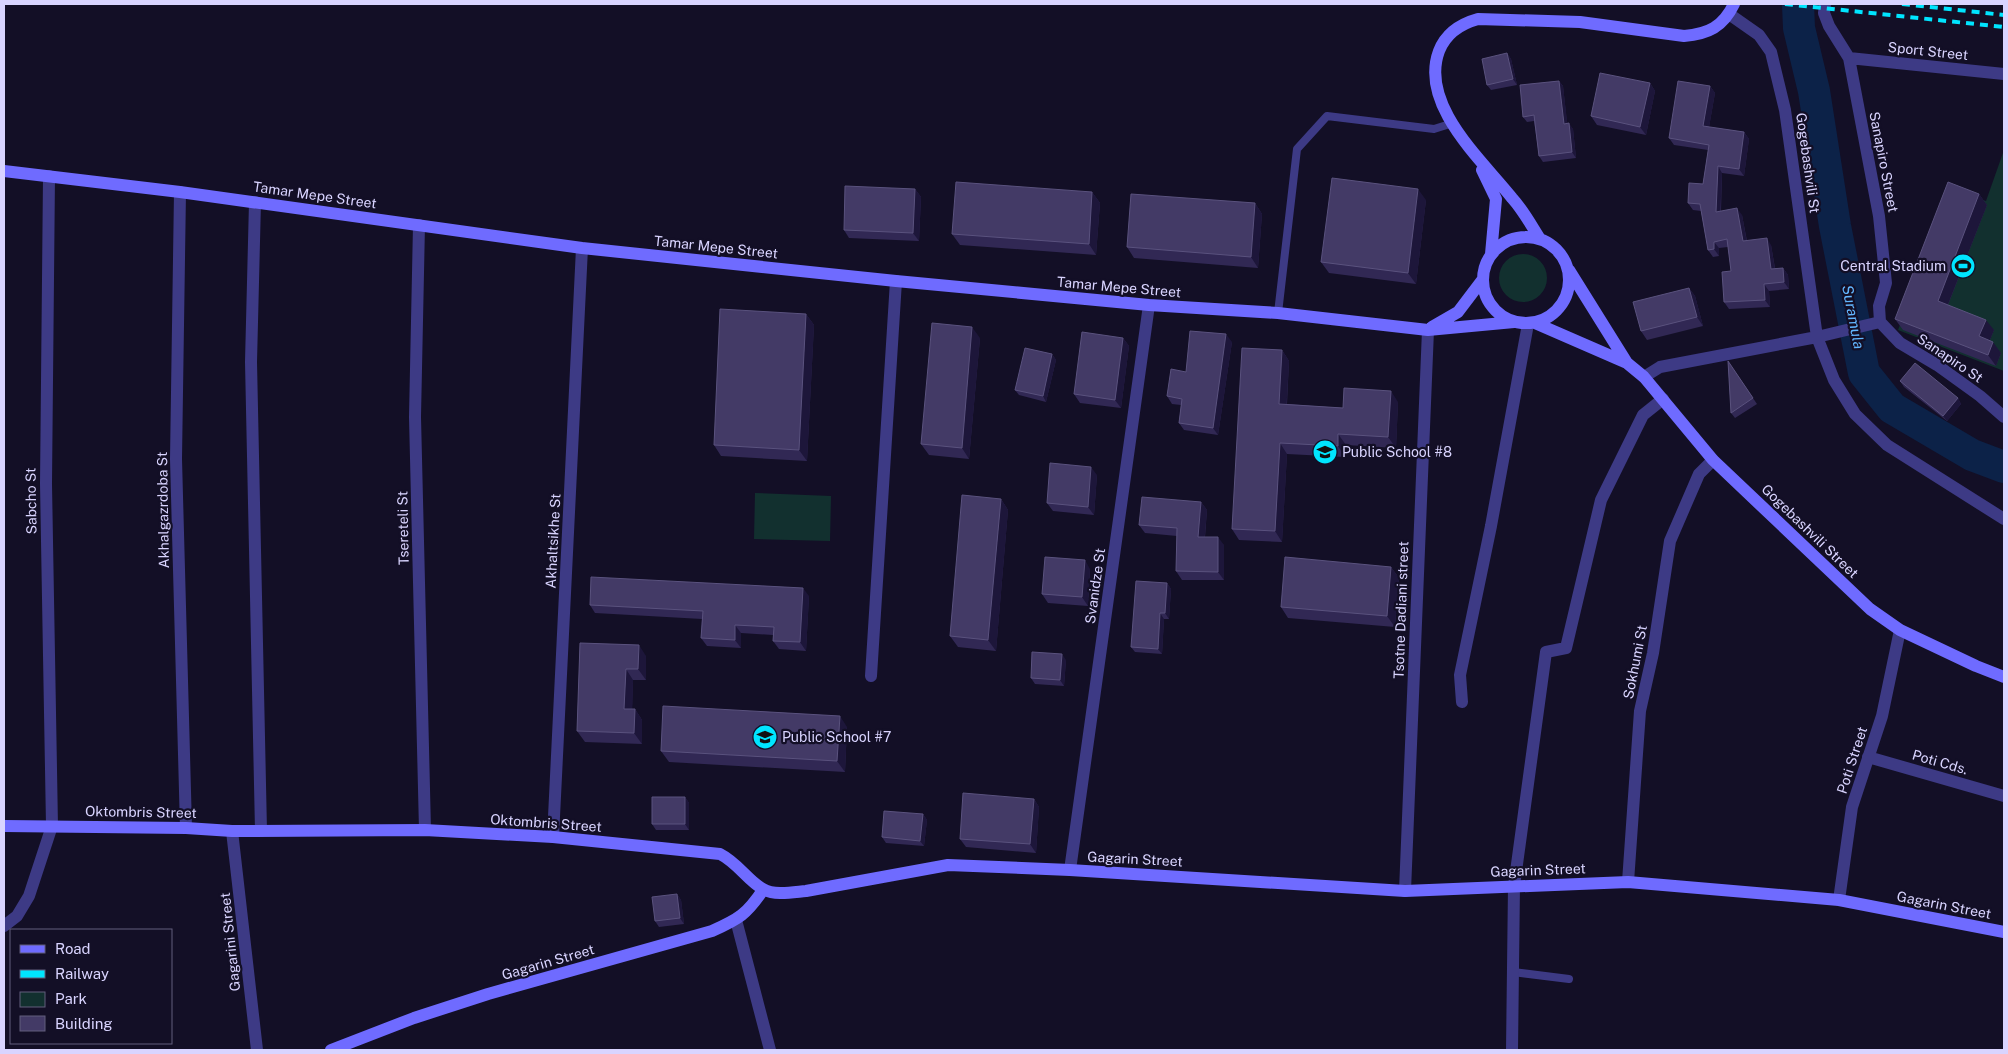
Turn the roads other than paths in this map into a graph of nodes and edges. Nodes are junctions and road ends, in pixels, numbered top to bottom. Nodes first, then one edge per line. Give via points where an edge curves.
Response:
1 (1824, 4) edge
2 (1732, 9) edge
3 (1849, 58) junction
4 (2004, 74) edge
5 (1453, 124) junction
6 (1474, 154) junction
7 (4, 171) edge
8 (49, 176) junction
9 (180, 192) junction
10 (256, 202) junction
11 (419, 225) junction
12 (1540, 239) junction
13 (582, 248) junction
14 (1491, 254) junction
15 (1567, 267) junction
16 (1482, 280) junction
17 (896, 282) junction
18 (1150, 306) junction
19 (1278, 313) junction
20 (1514, 322) junction
21 (1876, 322) junction
22 (1532, 323) junction
23 (1428, 330) junction
24 (1820, 336) junction
25 (1627, 363) junction
26 (1644, 377) junction
27 (1662, 398) junction
28 (2004, 417) edge
29 (1713, 460) junction
30 (2004, 519) edge
31 (1900, 630) junction
32 (871, 676) dead end
33 (2004, 677) edge
34 (1462, 702) dead end
35 (1868, 758) junction
36 (2004, 796) edge
37 (4, 826) edge
38 (52, 826) junction
39 (186, 828) junction
40 (425, 830) junction
41 (232, 831) junction
42 (261, 831) junction
43 (553, 837) junction
44 (1070, 870) junction
45 (1628, 882) junction
46 (1514, 886) junction
47 (763, 890) junction
48 (1405, 891) junction
49 (1839, 900) junction
50 (736, 920) junction
51 (4, 926) edge
52 (2004, 932) edge
53 (1513, 972) junction
54 (1569, 979) dead end
55 (257, 1050) edge
56 (331, 1050) edge
57 (770, 1050) edge
58 (1512, 1050) edge

1 - 3 street, Sanapiro Street via 1829,26
2 - 5 street via 1717,28 1701,35 1684,36 1580,22 1478,19 1463,23 1450,33 1434,64 1434,80
2 - 24 street, Gogebashvili St via 1772,52 1785,110
3 - 4 street, Sport Street
3 - 21 street, Sanapiro Street via 1879,216 1886,283
5 - 6 street
5 - 19 lane via 1434,129 1327,116 1297,149
6 - 12 street via 1513,198
6 - 14 street via 1496,199
7 - 8 street, Tamar Mepe Street
8 - 9 street, Tamar Mepe Street
8 - 38 street, Sabcho St via 46,484
9 - 10 street, Tamar Mepe Street
9 - 39 street, Akhalgazrdoba St via 176,459
10 - 11 street, Tamar Mepe Street
10 - 42 street via 251,362
11 - 13 street, Tamar Mepe Street
11 - 40 street, Tsereteli St via 415,417
12 - 14 street via 1513,239
12 - 15 street via 1556,250
13 - 17 street, Tamar Mepe Street
13 - 43 street, Akhaltsikhe St
14 - 16 street
15 - 22 street via 1567,296 1548,317
15 - 25 street, Gogebashvili Street
16 - 20 street via 1490,305
16 - 23 street via 1458,312
17 - 18 street, Tamar Mepe Street
17 - 32 street
18 - 19 street, Tamar Mepe Street
18 - 44 street, Svanidze St
19 - 23 street, Tamar Mepe Street
20 - 22 street
20 - 23 street, Tamar Mepe Street
21 - 24 street
21 - 28 street, Sanapiro St via 1900,343 1980,396
22 - 25 street, Gogebashvili Street
22 - 34 street via 1460,675
23 - 48 street, Tsotne Dadiani street
24 - 26 street via 1660,367
24 - 30 street, Gogebashvili St via 1834,380 1855,414 1886,445
25 - 26 street, Gogebashvili Street
26 - 27 street, Gogebashvili Street
27 - 29 street, Gogebashvili Street
27 - 46 street via 1643,415 1600,500 1566,648 1546,652
29 - 31 street, Gogebashvili Street via 1870,609
29 - 45 street, Sokhumi St via 1699,474 1670,541 1653,653 1640,712
31 - 33 street, Gogebashvili Street
31 - 35 street, Poti Street via 1882,716
35 - 36 street, Poti Cds.
35 - 49 street, Poti Street via 1852,807
37 - 38 street, Oktombris Street
38 - 39 street, Oktombris Street
38 - 51 street, Sabcho St via 29,896 17,916
39 - 41 street, Oktombris Street
40 - 42 street, Oktombris Street
40 - 43 street, Oktombris Street
41 - 42 street, Oktombris Street
41 - 55 street, Gagarini Street
43 - 47 street, Oktombris Street via 720,854 729,858
44 - 47 street via 948,865 806,892
44 - 48 street, Gagarin Street
45 - 46 street, Gagarin Street
45 - 49 street, Gagarin Street
46 - 48 street, Gagarin Street
46 - 53 street
47 - 50 street, Gagarin Street via 747,912
49 - 52 street, Gagarin Street
50 - 56 street, Gagarin Street via 712,931 488,994
50 - 57 street
53 - 54 lane
53 - 58 street

